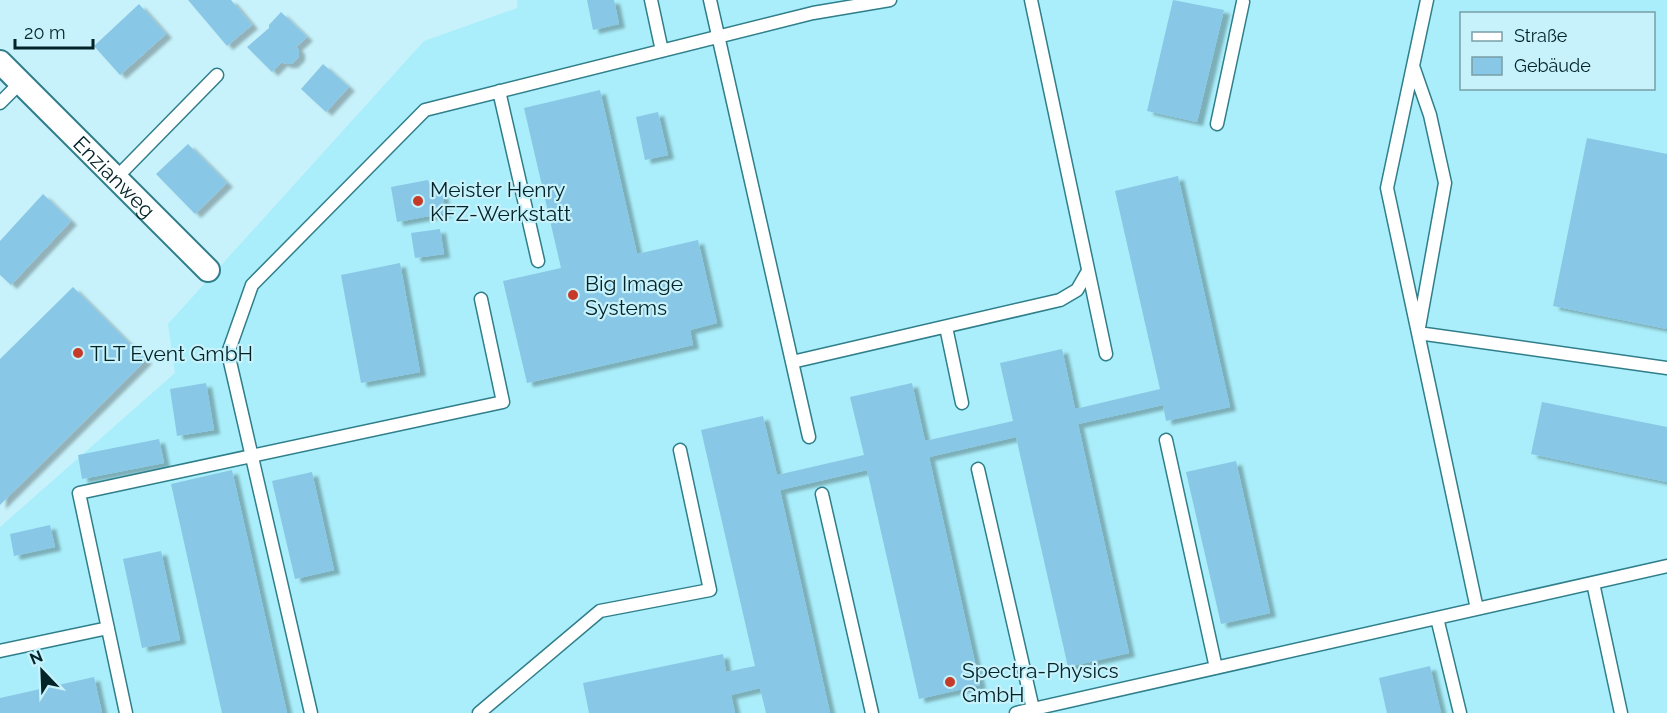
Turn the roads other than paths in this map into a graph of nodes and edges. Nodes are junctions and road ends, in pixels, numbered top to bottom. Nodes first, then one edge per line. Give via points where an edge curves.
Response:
1 (651, 0) edge
2 (710, 0) edge
3 (810, 0) edge
4 (890, 0) edge
5 (1031, 0) edge
6 (1427, 0) edge
7 (1243, 2) dead end
8 (813, 13) junction
9 (718, 37) junction
10 (662, 51) junction
11 (0, 62) edge
12 (1413, 65) junction
13 (217, 75) dead end
14 (20, 83) junction
15 (499, 91) junction
16 (0, 103) edge
17 (1217, 124) dead end
18 (116, 178) junction
19 (538, 261) dead end
20 (208, 270) dead end
21 (1088, 272) junction
22 (481, 299) dead end
23 (946, 327) junction
24 (1418, 333) junction
25 (1106, 354) dead end
26 (792, 362) junction
27 (1667, 368) edge
28 (962, 403) dead end
29 (809, 437) dead end
30 (1166, 440) dead end
31 (680, 450) dead end
32 (252, 456) junction
33 (978, 469) dead end
34 (822, 494) dead end
35 (1667, 566) edge
36 (1593, 583) junction
37 (1477, 609) junction
38 (1437, 618) junction
39 (108, 628) junction
40 (0, 651) edge
41 (1216, 668) junction
42 (1033, 709) junction
43 (126, 713) edge
44 (312, 713) edge
45 (478, 713) edge
46 (872, 713) edge
47 (1016, 713) edge
48 (1460, 713) edge
49 (1621, 713) edge

1 - 10 lane
2 - 9 lane
3 - 8 lane
4 - 8 lane
5 - 21 lane
6 - 12 lane
7 - 17 lane
8 - 9 lane
9 - 10 lane
9 - 26 lane
10 - 15 lane
11 - 14 street, Enzianweg
12 - 24 lane via 1387,188
12 - 24 lane via 1430,115 1445,183
13 - 18 lane
14 - 16 lane
14 - 18 street, Enzianweg
15 - 19 lane
15 - 32 lane via 425,110 252,285 228,352
18 - 20 street, Enzianweg
21 - 23 lane via 1077,290 1060,300
21 - 25 lane
22 - 32 lane via 503,402
23 - 26 lane
23 - 28 lane
24 - 27 lane
24 - 37 lane
26 - 29 lane
30 - 41 lane
31 - 45 lane via 710,590 600,611
32 - 39 lane via 79,493
32 - 44 lane
33 - 42 lane
34 - 46 lane
35 - 36 lane
36 - 37 lane
36 - 49 lane
37 - 38 lane
38 - 41 lane
38 - 48 lane
39 - 40 lane
39 - 43 lane
41 - 42 lane
42 - 47 lane

